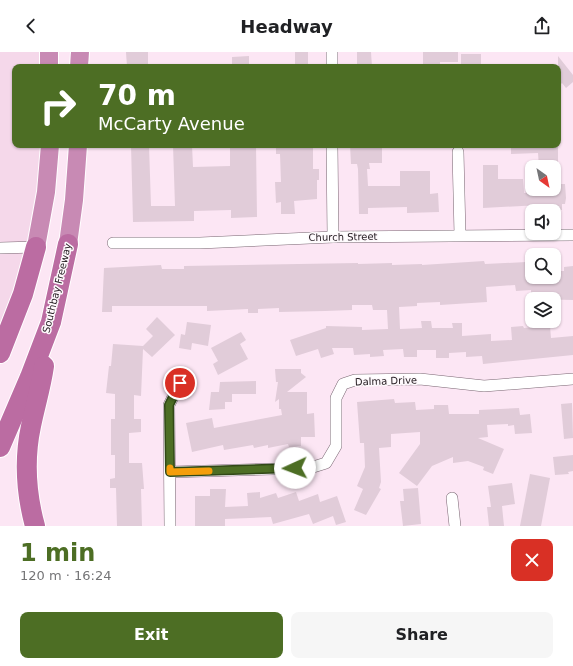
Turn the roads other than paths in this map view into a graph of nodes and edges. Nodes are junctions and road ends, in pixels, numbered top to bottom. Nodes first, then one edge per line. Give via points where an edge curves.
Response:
1 (49, 52) edge
2 (80, 52) edge
3 (332, 52) edge
4 (49, 64) edge
5 (79, 64) edge
6 (332, 64) edge
7 (50, 148) edge
8 (78, 148) edge
9 (332, 148) edge
10 (458, 152) dead end
11 (460, 235) junction
12 (573, 235) edge
13 (333, 237) junction
14 (113, 242) dead end
15 (68, 244) joint
16 (36, 247) junction
17 (0, 248) edge
18 (51, 322) junction
19 (0, 353) edge
20 (573, 379) edge
21 (180, 383) dead end
22 (0, 447) edge
23 (170, 472) junction
24 (452, 498) dead end
25 (35, 526) edge
26 (170, 526) edge
27 (455, 526) edge

1 - 4 highway
2 - 5 highway
3 - 6 street
7 - 16 highway via 46,192
8 - 15 highway, Southbay Freeway
9 - 13 street
10 - 11 street
11 - 12 street, Church Street
11 - 13 street, Church Street
13 - 14 street, Church Street via 200,243
15 - 18 highway, Southbay Freeway
16 - 17 street
16 - 19 highway via 23,294
18 - 22 highway, Southbay Freeway
18 - 25 highway via 27,461 28,497
20 - 23 street, Dalma Drive via 484,386 420,379 355,380 343,384 336,398 336,446 326,463 310,468
21 - 23 street via 169,405
23 - 26 street
24 - 27 street

